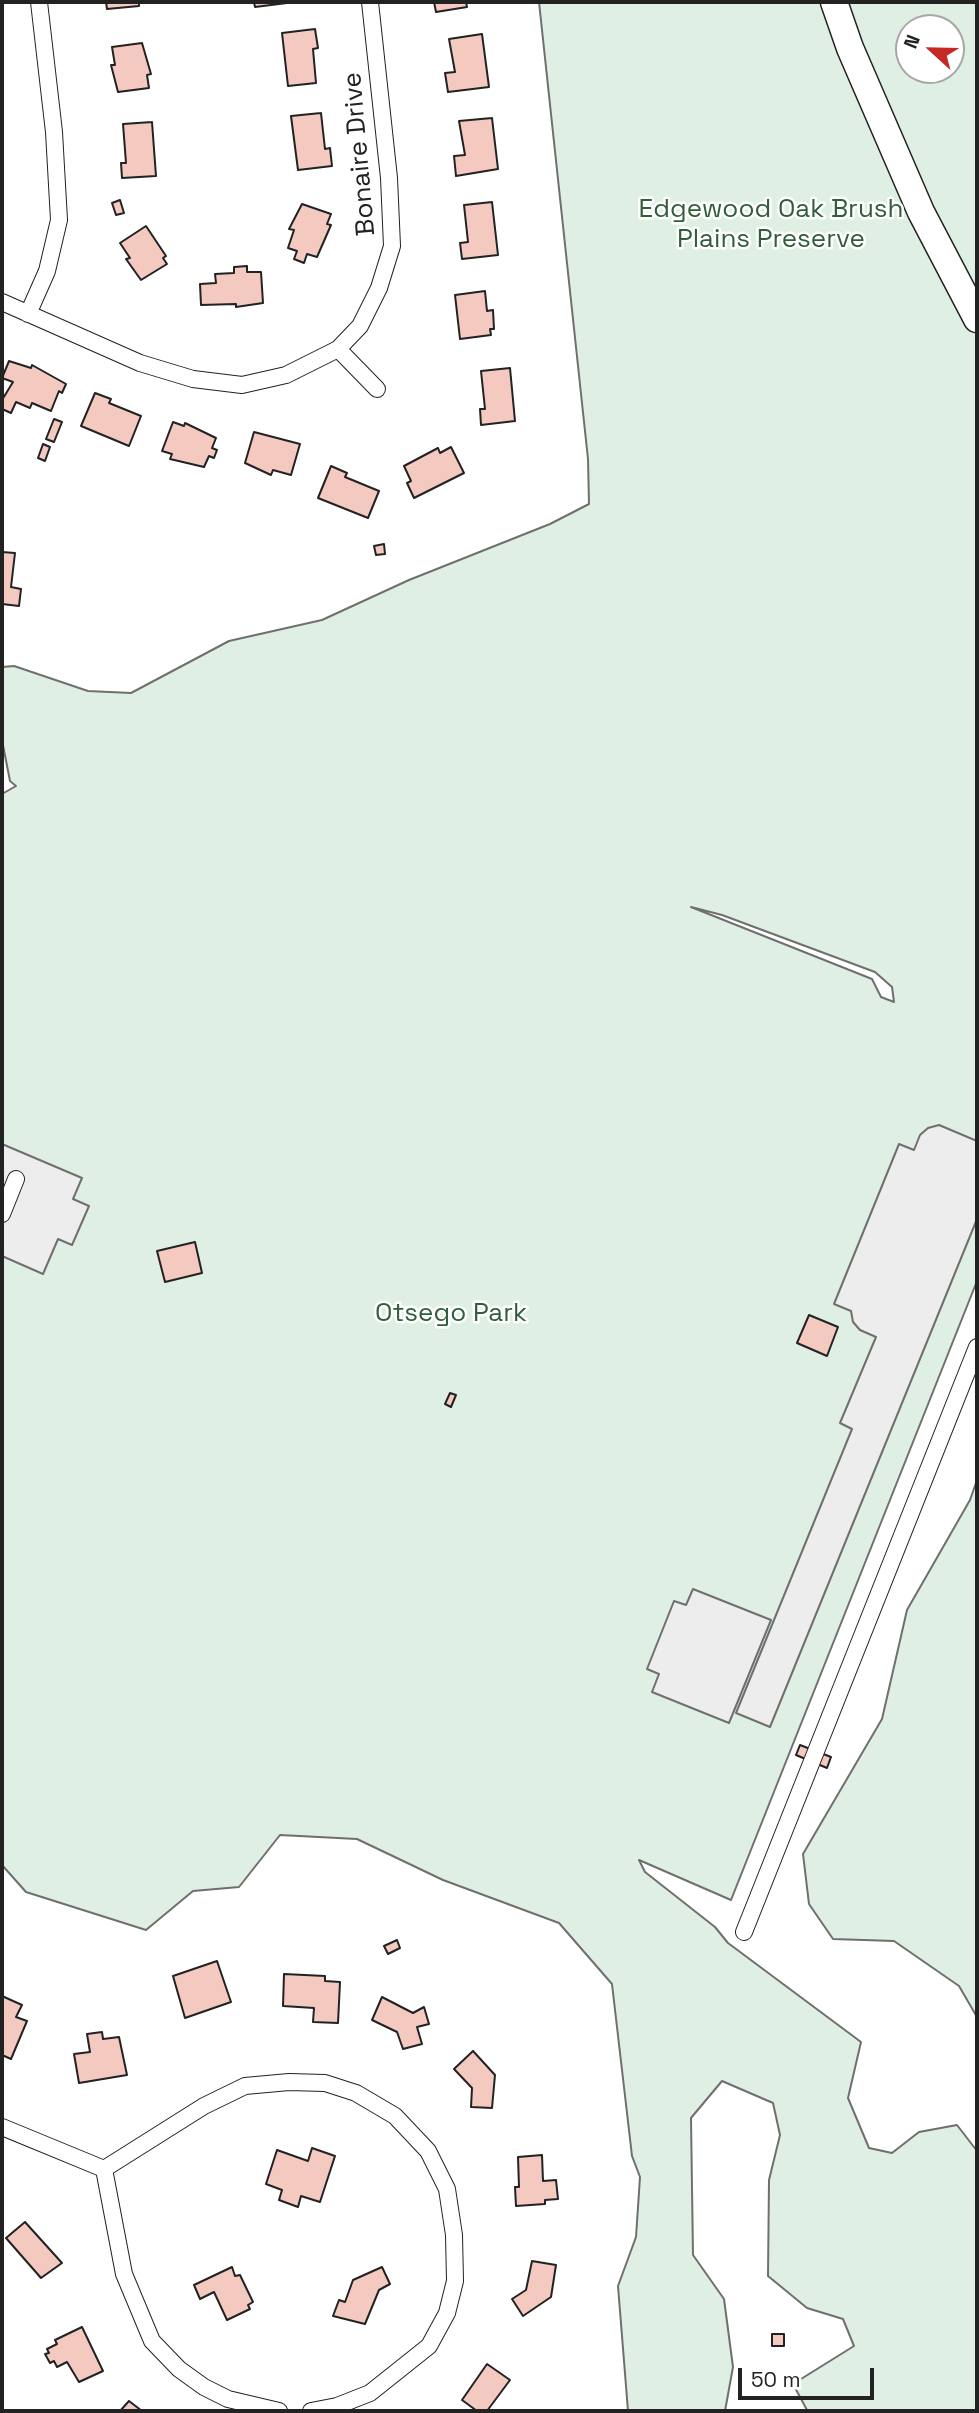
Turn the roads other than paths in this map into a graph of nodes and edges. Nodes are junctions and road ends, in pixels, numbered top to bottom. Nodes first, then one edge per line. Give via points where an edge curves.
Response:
1 (39, 2) edge
2 (370, 2) edge
3 (834, 2) edge
4 (2, 302) edge
5 (28, 314) junction
6 (977, 319) edge
7 (338, 349) junction
8 (377, 389) dead end
9 (16, 1179) dead end
10 (2, 1214) edge
11 (977, 1347) edge
12 (744, 1932) dead end
13 (2, 2127) edge
14 (104, 2169) junction
15 (279, 2411) edge
16 (311, 2411) edge

1 - 5 street via 59,220 47,271
2 - 7 street, Bonaire Drive via 392,246 379,288 360,326
3 - 6 main road via 921,212
4 - 5 street, Bonaire Drive
5 - 7 street, Bonaire Drive via 140,363 193,379 242,385 286,374
7 - 8 street
9 - 10 street
11 - 12 street
13 - 14 street
14 - 15 street via 124,2274 152,2341 204,2387 228,2399
14 - 16 street via 204,2106 245,2086 289,2082 325,2083 356,2093 395,2116 428,2151 447,2189 454,2235 455,2281 447,2313 429,2346 370,2393

